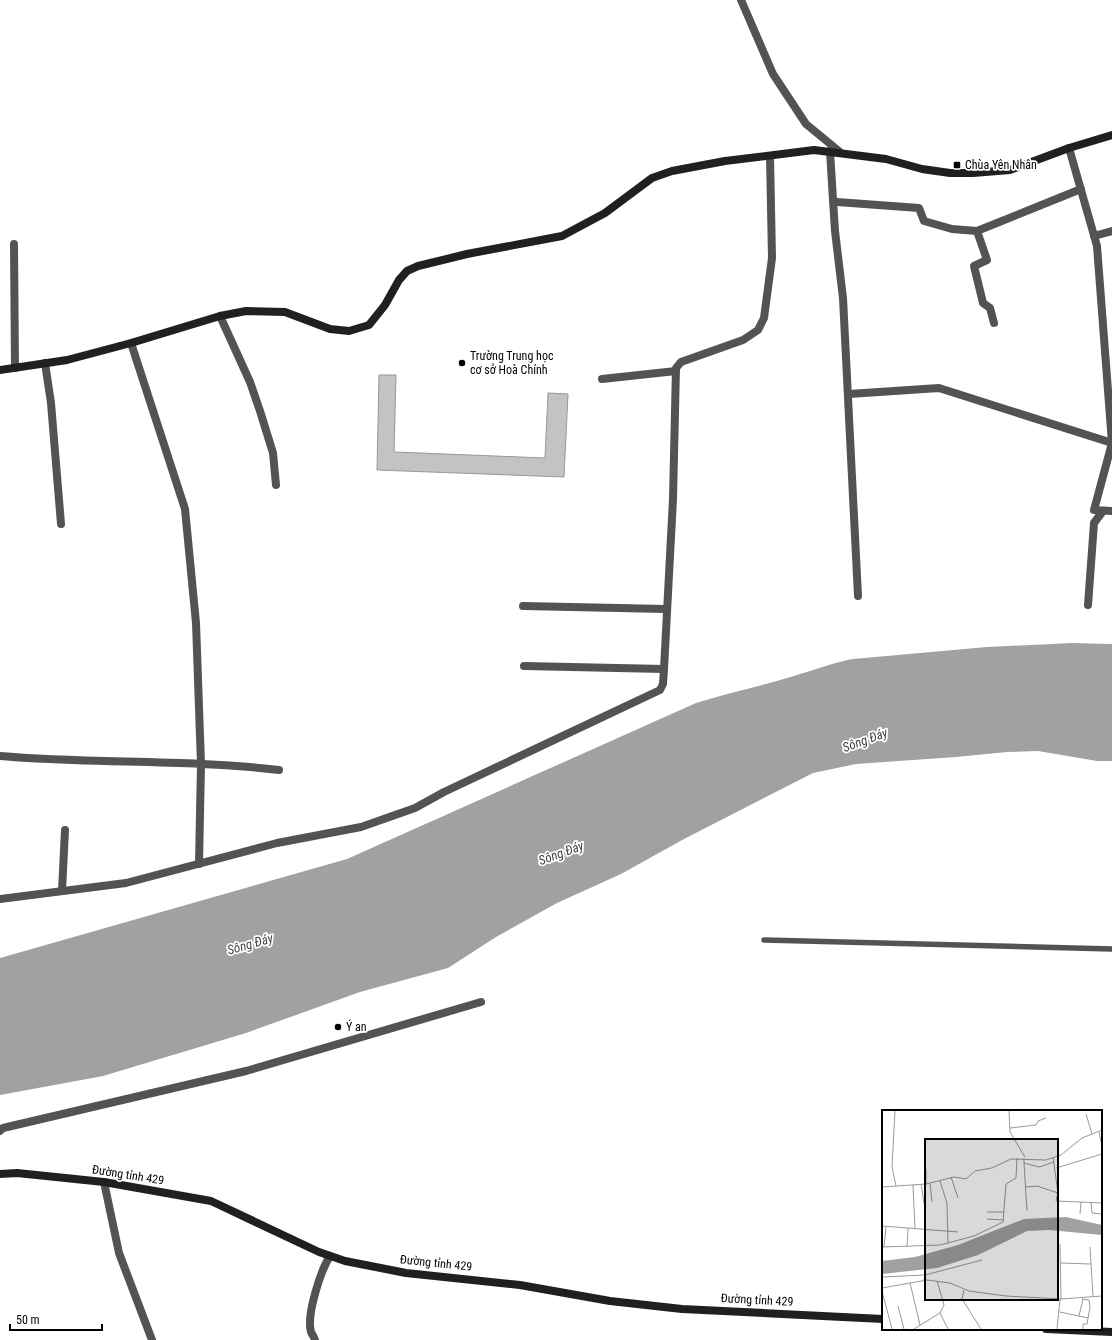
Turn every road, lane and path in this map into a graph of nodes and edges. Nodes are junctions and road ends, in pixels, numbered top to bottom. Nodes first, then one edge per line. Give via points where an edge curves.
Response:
1 (741, 0) edge
2 (1112, 135) edge
3 (1069, 148) junction
4 (830, 152) junction
5 (843, 155) junction
6 (770, 156) junction
7 (1081, 189) junction
8 (833, 200) junction
9 (977, 231) junction
10 (1112, 231) edge
11 (1094, 236) junction
12 (14, 244) dead end
13 (220, 316) junction
14 (994, 323) dead end
15 (131, 344) junction
16 (44, 363) junction
17 (15, 368) junction
18 (0, 370) edge
19 (676, 371) junction
20 (602, 379) dead end
21 (849, 394) junction
22 (1112, 443) edge
23 (276, 485) dead end
24 (1103, 511) junction
25 (1112, 511) edge
26 (61, 524) dead end
27 (858, 596) dead end
28 (1088, 605) dead end
29 (523, 606) dead end
30 (666, 609) junction
31 (524, 666) dead end
32 (664, 669) junction
33 (0, 756) edge
34 (201, 764) junction
35 (279, 770) dead end
36 (65, 830) dead end
37 (199, 864) junction
38 (62, 891) junction
39 (0, 899) edge
40 (764, 940) dead end
41 (1112, 949) edge
42 (481, 1002) dead end
43 (1, 1129) edge
44 (0, 1174) edge
45 (104, 1182) junction
46 (330, 1256) junction
47 (882, 1319) edge
48 (1068, 1330) edge
49 (1112, 1332) edge
50 (152, 1340) edge
51 (315, 1340) edge

1 - 5 street via 773,74 806,124
2 - 3 street
3 - 5 street via 1010,170 973,173 950,173 886,159
3 - 7 street
4 - 5 street
4 - 6 street via 814,150
4 - 8 street
6 - 13 street via 672,171 652,178 606,213 562,236 418,266 407,271 399,280 385,305 369,325 349,332 330,329 285,312 246,311
6 - 19 street via 772,258 764,318 758,330 743,340 681,362
7 - 9 street
7 - 11 street
8 - 9 street via 919,208 924,221 952,230
8 - 21 street
9 - 14 street via 987,260 974,266 983,303 990,308
10 - 11 street
11 - 22 street via 1097,246
12 - 17 street
13 - 15 street
13 - 23 street via 250,382 260,411 273,453
15 - 16 street via 68,360
15 - 34 street via 185,510 194,588
16 - 17 street
16 - 26 street via 51,403
17 - 18 street
19 - 20 street
19 - 30 street via 673,499
21 - 22 street via 939,388
21 - 27 street
22 - 24 street via 1094,510
24 - 25 street
24 - 28 street via 1094,524
29 - 30 street
30 - 32 street
31 - 32 street
32 - 37 street via 663,687 657,692 415,808 360,827 277,843
33 - 34 street via 72,761
34 - 35 street
34 - 37 street
36 - 38 street
37 - 38 street via 126,883
38 - 39 street
40 - 41 lane
42 - 43 street via 246,1071
44 - 45 street, Đường tỉnh 429 via 17,1173
45 - 46 street, Đường tỉnh 429 via 211,1201
45 - 50 street via 119,1252
46 - 47 street, Đường tỉnh 429 via 351,1263 406,1273 520,1285 610,1301 682,1309
46 - 51 street via 317,1284 310,1323
48 - 49 street

